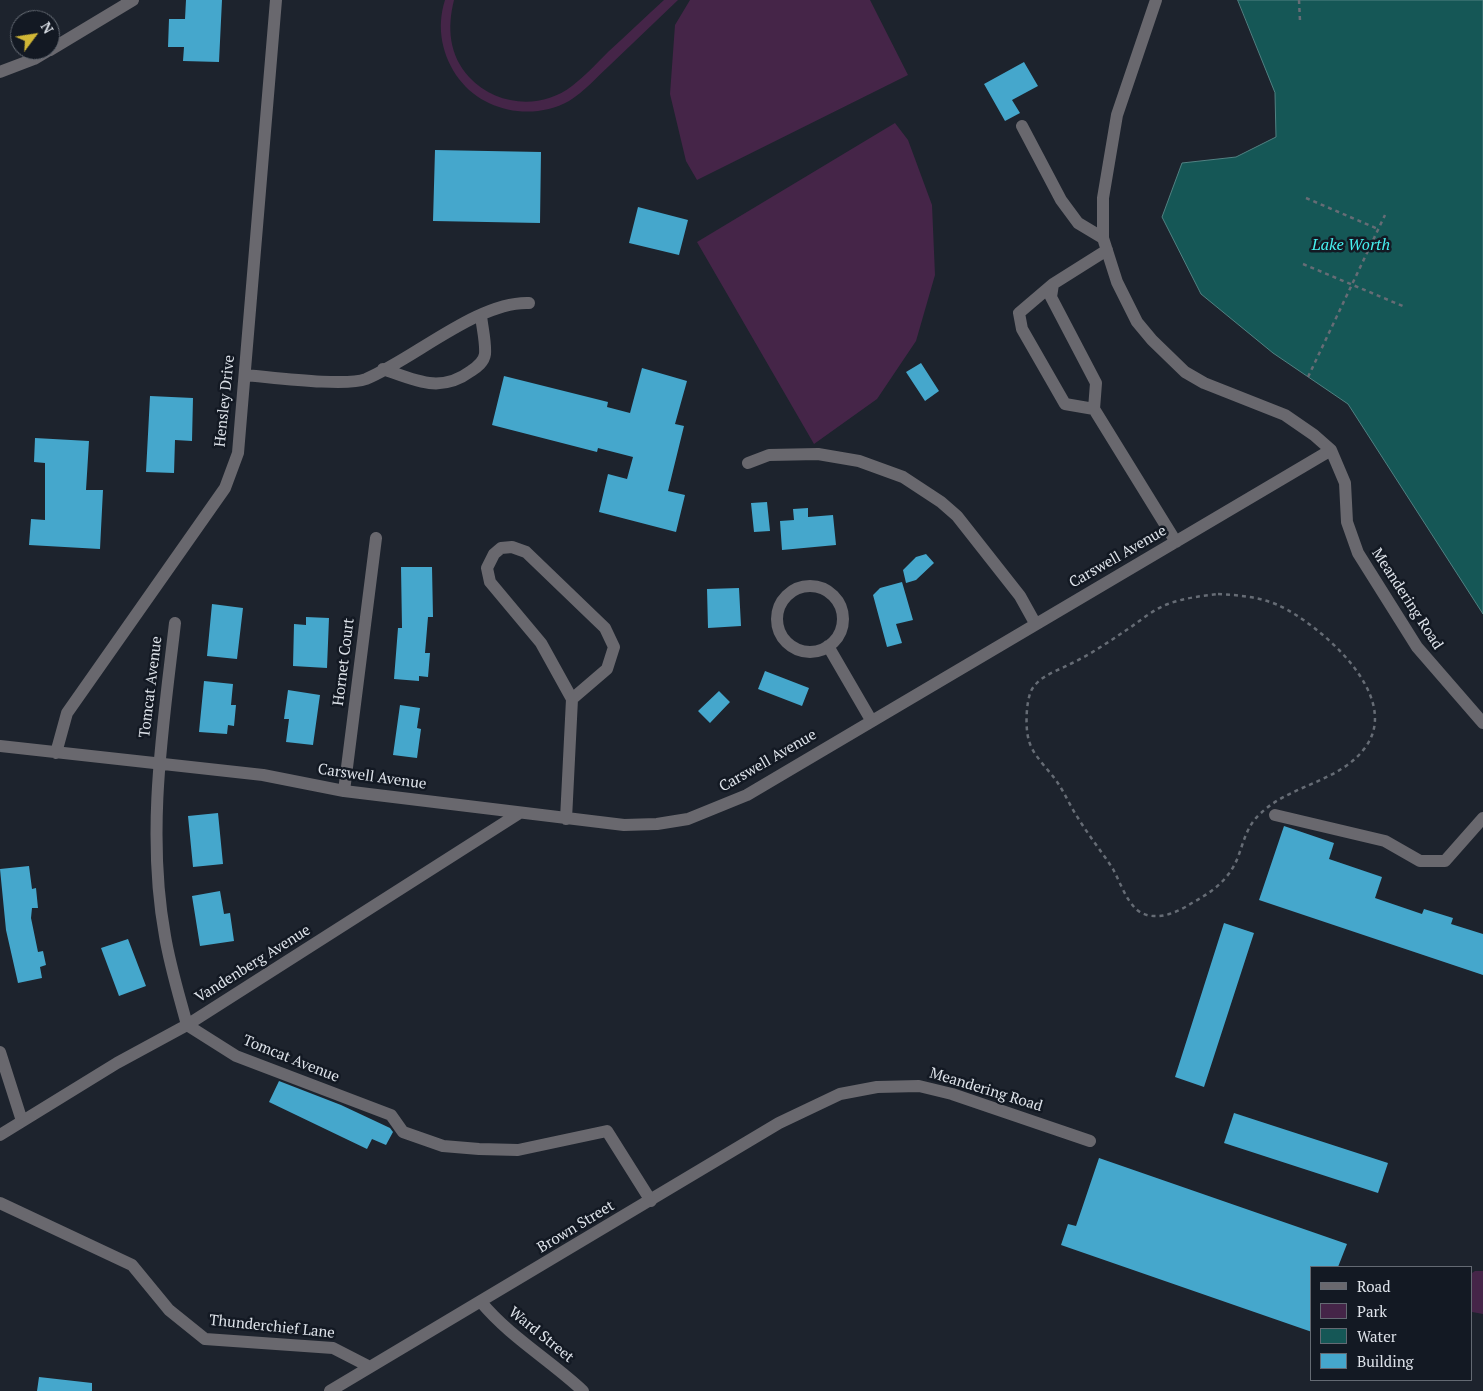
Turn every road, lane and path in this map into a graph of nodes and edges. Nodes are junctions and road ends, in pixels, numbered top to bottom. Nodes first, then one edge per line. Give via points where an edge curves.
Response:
1 (133, 0) edge
2 (276, 0) edge
3 (1156, 0) edge
4 (1300, 0) edge
5 (1300, 21) dead end
6 (60, 44) edge
7 (31, 60) edge
8 (0, 72) edge
9 (1022, 126) dead end
10 (1306, 198) dead end
11 (1385, 215) dead end
12 (1378, 228) junction
13 (1105, 244) junction
14 (1303, 264) dead end
15 (1053, 284) junction
16 (1352, 284) junction
17 (530, 303) dead end
18 (1405, 307) dead end
19 (481, 315) junction
20 (383, 369) junction
21 (245, 375) junction
22 (1308, 377) dead end
23 (1094, 409) junction
24 (1330, 450) junction
25 (748, 463) dead end
26 (376, 538) dead end
27 (1176, 542) junction
28 (175, 623) dead end
29 (1035, 623) junction
30 (828, 646) junction
31 (572, 699) junction
32 (871, 720) junction
33 (1483, 723) edge
34 (0, 746) edge
35 (56, 753) junction
36 (158, 765) junction
37 (344, 791) junction
38 (1293, 793) joint
39 (518, 814) junction
40 (1275, 815) dead end
41 (1483, 818) edge
42 (566, 819) junction
43 (187, 1024) junction
44 (0, 1052) edge
45 (840, 1094) joint
46 (22, 1121) junction
47 (0, 1134) edge
48 (1090, 1141) dead end
49 (651, 1200) junction
50 (0, 1203) edge
51 (481, 1302) junction
52 (370, 1367) junction
53 (330, 1391) edge
54 (583, 1391) edge

1 - 6 street
2 - 21 street, Hensley Drive
3 - 13 street, Meandering Road via 1117,115 1103,198
4 - 5 path
7 - 8 street
9 - 13 street via 1060,200 1078,223
10 - 12 path
11 - 12 path
12 - 16 path
13 - 15 street
13 - 24 street, Meandering Road via 1116,282 1137,322 1185,372 1204,383 1285,414
14 - 16 path
15 - 23 street via 1051,297 1096,383
15 - 23 street via 1019,313 1022,329 1065,404
16 - 18 path
16 - 22 path
17 - 19 street via 500,306
19 - 20 street
19 - 20 street via 485,355 479,365 462,378 440,385
20 - 21 street via 365,379 334,382
21 - 35 street, Hensley Drive via 238,453 225,488 67,713
23 - 27 street
24 - 27 street, Carswell Avenue
24 - 33 street, Meandering Road via 1345,483 1347,522 1358,553 1417,647
25 - 29 street via 769,456 818,454 859,461 903,478 957,516 1020,596
26 - 37 street, Hornet Court
27 - 29 street, Carswell Avenue
28 - 36 street, Tomcat Avenue
29 - 32 street, Carswell Avenue
30 - 30 street via 839,635 843,624 839,602 817,586 800,587 790,592 782,599 776,620 784,640 802,651 812,652
30 - 32 street
31 - 31 street via 607,669 614,647 605,628 526,552 512,547 501,548 487,568 490,582 541,643
31 - 42 street
32 - 42 street, Carswell Avenue via 747,795 688,819 624,825
34 - 35 street, Carswell Avenue
35 - 36 street, Carswell Avenue
36 - 37 street, Carswell Avenue via 262,775
36 - 43 street, Tomcat Avenue via 156,839 164,936
37 - 39 street, Carswell Avenue
38 - 38 path via 1350,763 1363,751 1374,730 1375,704 1338,648 1300,618 1277,605 1248,596 1218,594 1166,605 1069,665 1049,673 1032,690 1027,729 1034,752 1059,784 1130,901 1145,915 1167,915 1221,884 1237,859 1250,825 1271,804
39 - 42 street, Carswell Avenue
39 - 43 street, Vandenberg Avenue
40 - 41 street via 1385,841 1420,861 1445,861
43 - 46 street, Vandenberg Avenue
43 - 49 street, Tomcat Avenue via 236,1056 392,1115 403,1132 443,1146 518,1150 608,1131
44 - 46 street
45 - 48 street, Meandering Road via 877,1087 919,1086
45 - 49 street, Brown Street via 779,1123
46 - 47 street, Vandenberg Avenue
49 - 51 street, Brown Street
50 - 52 street, Thunderchief Lane via 132,1265 169,1310 205,1339 333,1348
51 - 52 street, Brown Street
51 - 54 street, Ward Street via 499,1324 557,1366
52 - 53 street, Brown Street

